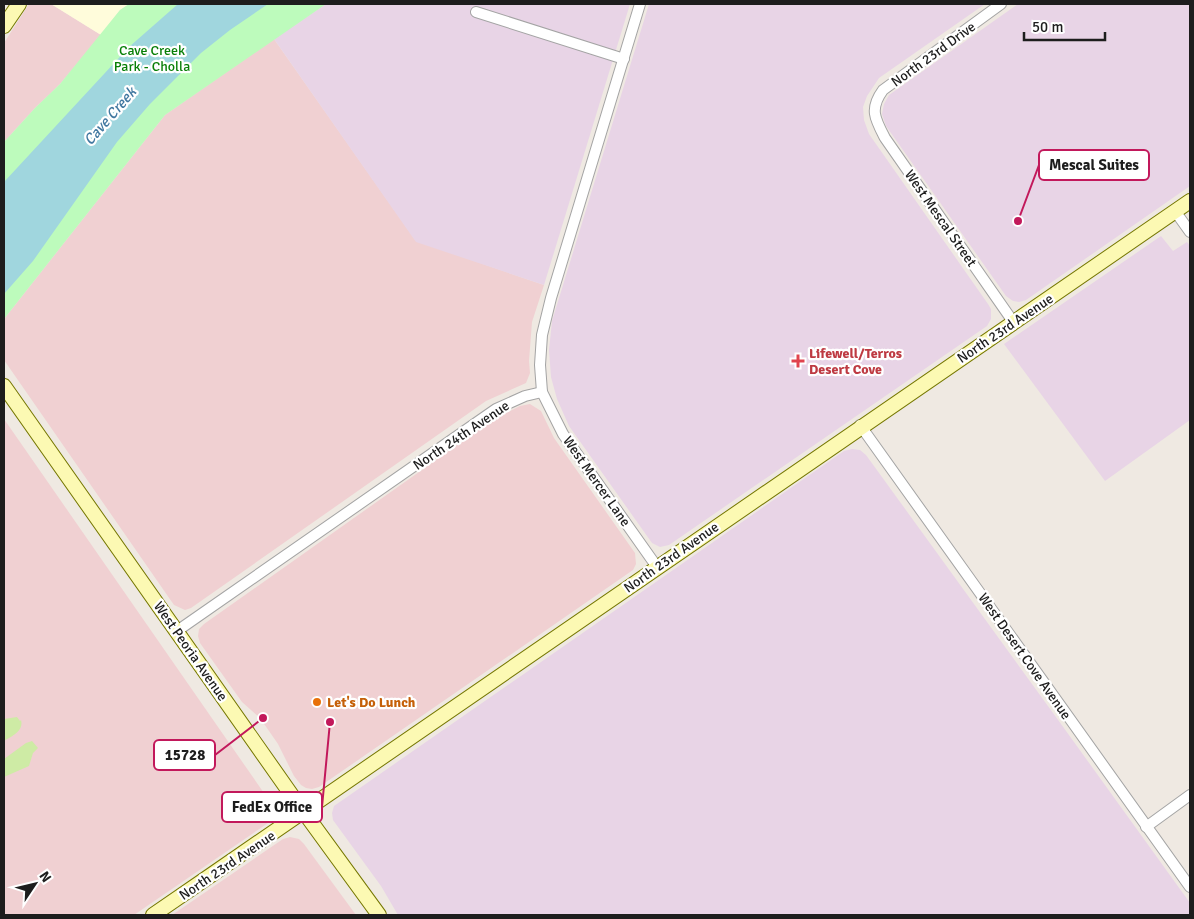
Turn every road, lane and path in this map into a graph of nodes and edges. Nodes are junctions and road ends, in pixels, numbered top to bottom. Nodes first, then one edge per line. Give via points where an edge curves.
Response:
1 (18, 4) edge
2 (640, 4) edge
3 (1002, 4) edge
4 (476, 12) dead end
5 (4, 26) edge
6 (624, 59) junction
7 (874, 111) joint
8 (1190, 201) edge
9 (1175, 211) junction
10 (1190, 232) edge
11 (1014, 322) junction
12 (4, 386) edge
13 (542, 392) junction
14 (860, 425) junction
15 (657, 567) junction
16 (177, 631) junction
17 (1190, 795) edge
18 (304, 812) junction
19 (1146, 827) junction
20 (1190, 887) edge
21 (153, 915) edge
22 (379, 915) edge

1 - 5 street
2 - 6 street
3 - 7 street, North 23rd Drive via 888,86 876,99
4 - 6 street
6 - 13 street via 551,298 542,335
7 - 11 street, West Mescal Street via 884,138
8 - 9 street, North 23rd Avenue
9 - 10 street
9 - 11 street, North 23rd Avenue
11 - 14 street, North 23rd Avenue
12 - 16 street, West Peoria Avenue
13 - 15 street, West Mercer Lane via 563,434
13 - 16 street, North 24th Avenue via 496,409
14 - 15 street, North 23rd Avenue
14 - 19 street, West Desert Cove Avenue
15 - 18 street, North 23rd Avenue
16 - 18 street, West Peoria Avenue
17 - 19 street
18 - 21 street, North 23rd Avenue
18 - 22 street, West Peoria Avenue
19 - 20 street, West Desert Cove Avenue

